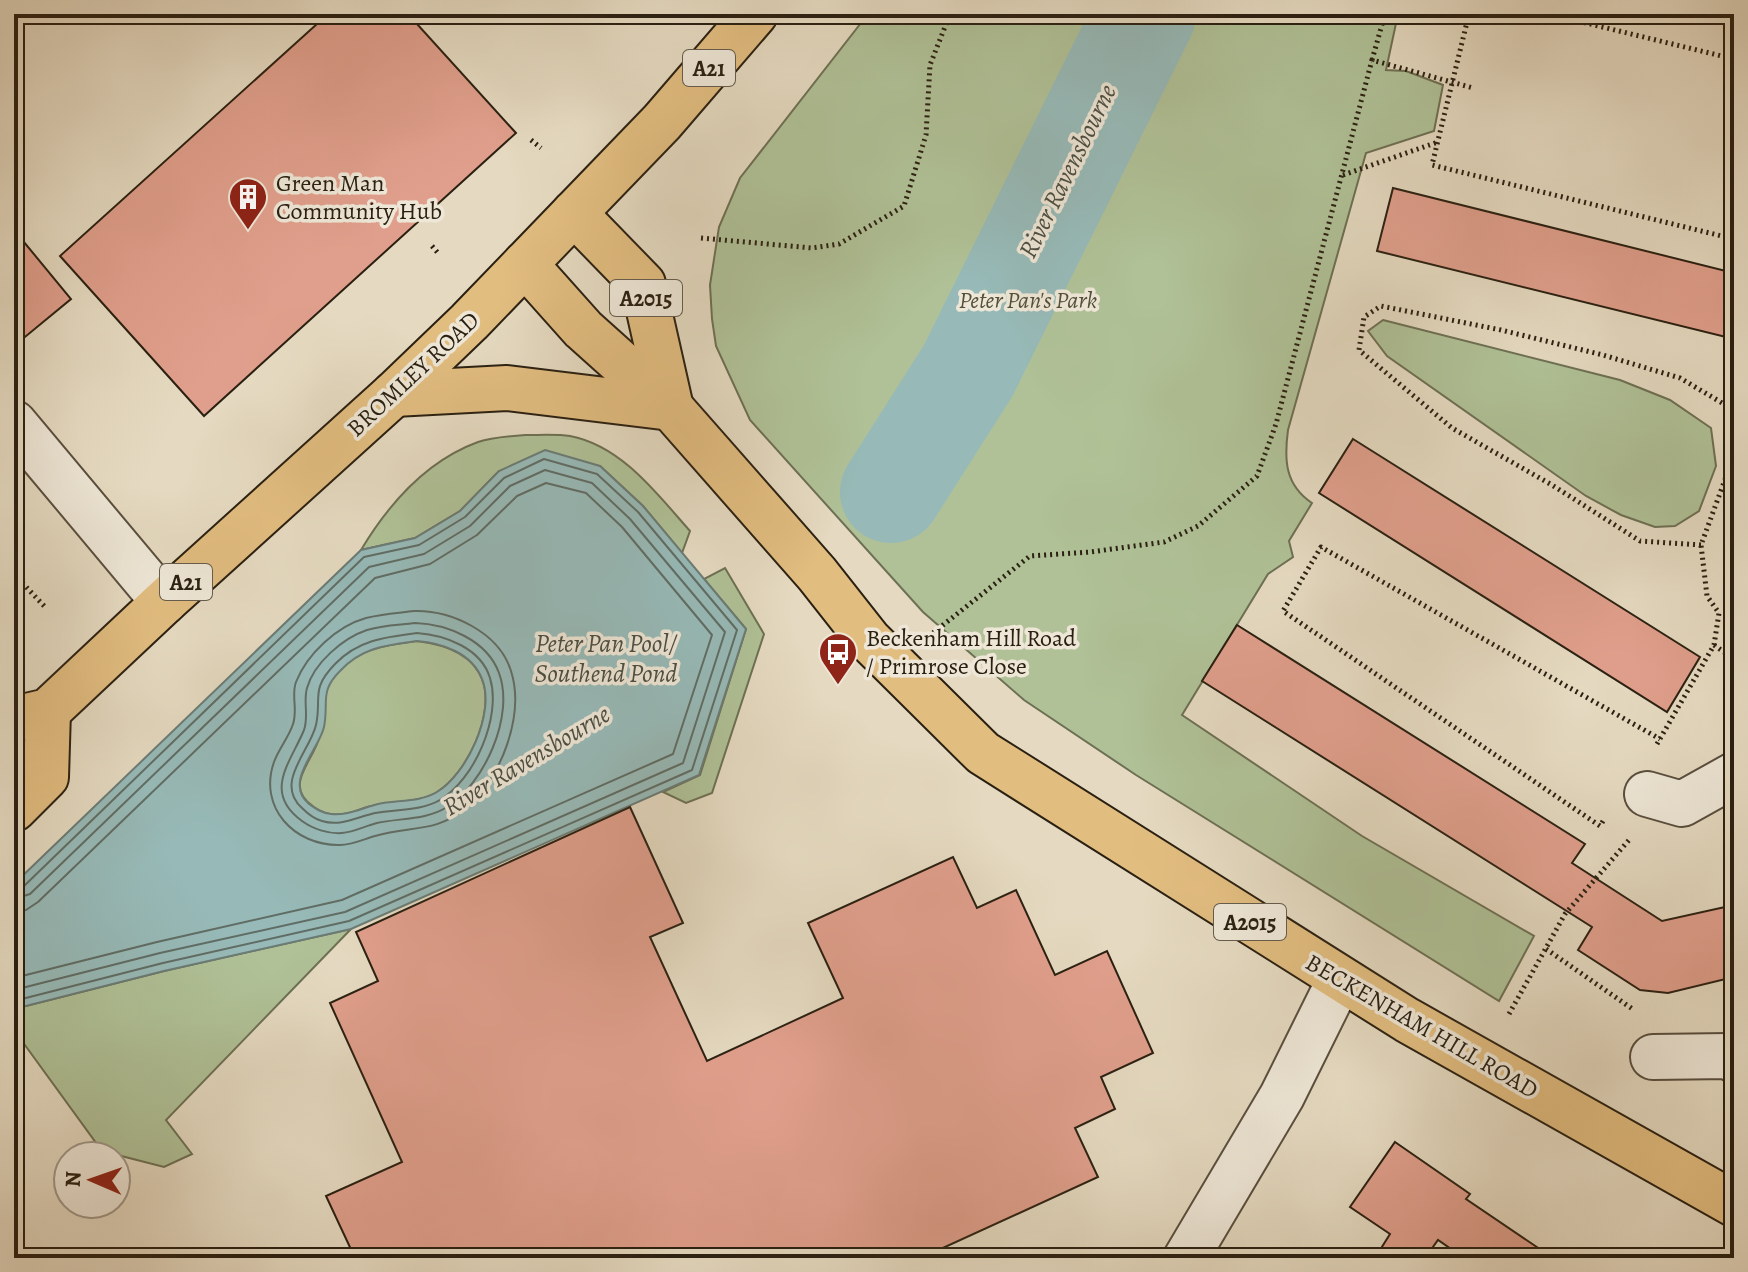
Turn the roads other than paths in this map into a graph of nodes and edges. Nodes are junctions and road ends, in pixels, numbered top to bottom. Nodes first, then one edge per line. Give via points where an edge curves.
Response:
1 (755, 14) edge
2 (574, 213) junction
3 (525, 264) junction
4 (394, 394) junction
5 (671, 408) junction
6 (14, 423) edge
7 (164, 602) junction
8 (31, 715) edge
9 (1734, 775) edge
10 (1664, 799) road end
11 (14, 809) edge
12 (1340, 979) junction
13 (1663, 1057) road end
14 (1734, 1060) edge
15 (1734, 1204) edge
16 (1186, 1258) edge

1 - 2 main road, BROMLEY ROAD / A21
2 - 3 main road, BROMLEY ROAD / A21
2 - 5 main road, BECKENHAM HILL ROAD / A2015 via 643,284
3 - 4 main road, BROMLEY ROAD / A21
3 - 5 main road, BECKENHAM HILL ROAD / A2015 via 583,329
4 - 5 main road via 507,388
4 - 7 main road, BROMLEY ROAD / A21
5 - 12 main road, BECKENHAM HILL ROAD / A2015 via 869,640 983,753
6 - 7 street
7 - 8 main road, BROMLEY ROAD / A21
8 - 11 main road, BROMLEY ROAD / A21 via 46,777
9 - 10 street
12 - 15 main road, BECKENHAM HILL ROAD / A2015
12 - 16 street via 1282,1096
13 - 14 street

